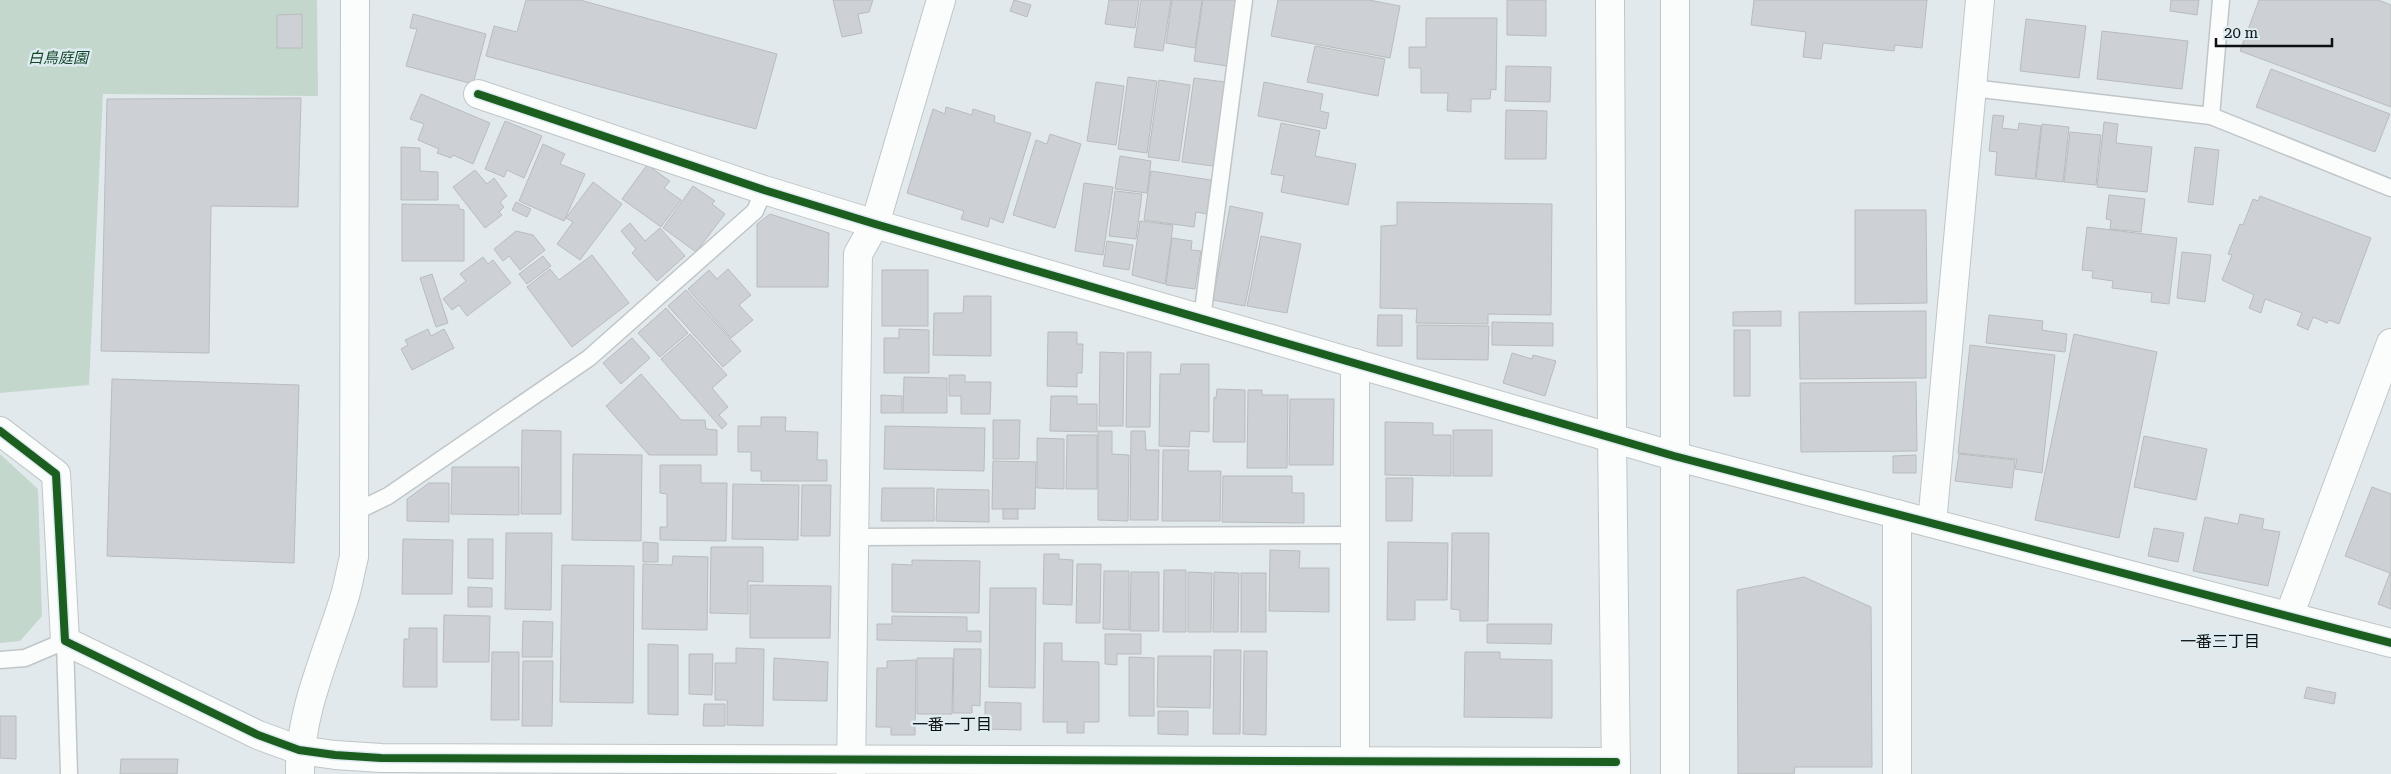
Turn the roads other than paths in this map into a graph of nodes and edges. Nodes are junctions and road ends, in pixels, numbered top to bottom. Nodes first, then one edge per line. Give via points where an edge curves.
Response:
1 (355, 0) edge
2 (941, 0) edge
3 (1244, 0) edge
4 (1610, 0) edge
5 (1675, 0) edge
6 (1980, 0) edge
7 (2221, 0) edge
8 (1972, 88) junction
9 (478, 94) dead end
10 (2211, 116) junction
11 (2391, 188) edge
12 (764, 190) junction
13 (875, 224) junction
14 (1202, 318) junction
15 (2391, 343) edge
16 (1355, 363) junction
17 (0, 431) edge
18 (1612, 438) junction
19 (1674, 456) junction
20 (356, 512) junction
21 (1897, 514) junction
22 (1932, 523) junction
23 (1355, 535) junction
24 (856, 537) junction
25 (2289, 616) junction
26 (65, 641) junction
27 (2391, 643) edge
28 (0, 660) edge
29 (300, 762) edge
30 (381, 766) edge
31 (852, 767) edge
32 (1356, 768) edge
33 (1616, 768) edge
34 (69, 774) edge
35 (1675, 774) edge
36 (1897, 774) edge

1 - 20 street
2 - 13 street
3 - 14 lane
4 - 18 street
5 - 19 street
6 - 8 street
7 - 10 lane
8 - 10 lane
8 - 22 street
9 - 12 street
10 - 11 lane
12 - 13 street
12 - 20 lane via 755,211 589,358 388,496
13 - 14 street
13 - 24 street via 858,254
14 - 16 street
15 - 25 street
16 - 18 street
16 - 23 street
17 - 26 street via 56,474
18 - 19 street
18 - 33 street
19 - 21 street
19 - 35 street
20 - 29 street via 354,557 344,601 312,693
21 - 22 street
21 - 36 street
22 - 25 street
23 - 24 lane
23 - 32 street
24 - 31 street
25 - 27 street
26 - 28 lane via 26,658
26 - 29 street via 258,735
26 - 34 lane
29 - 30 street via 335,755
30 - 31 street
31 - 32 street
32 - 33 street

